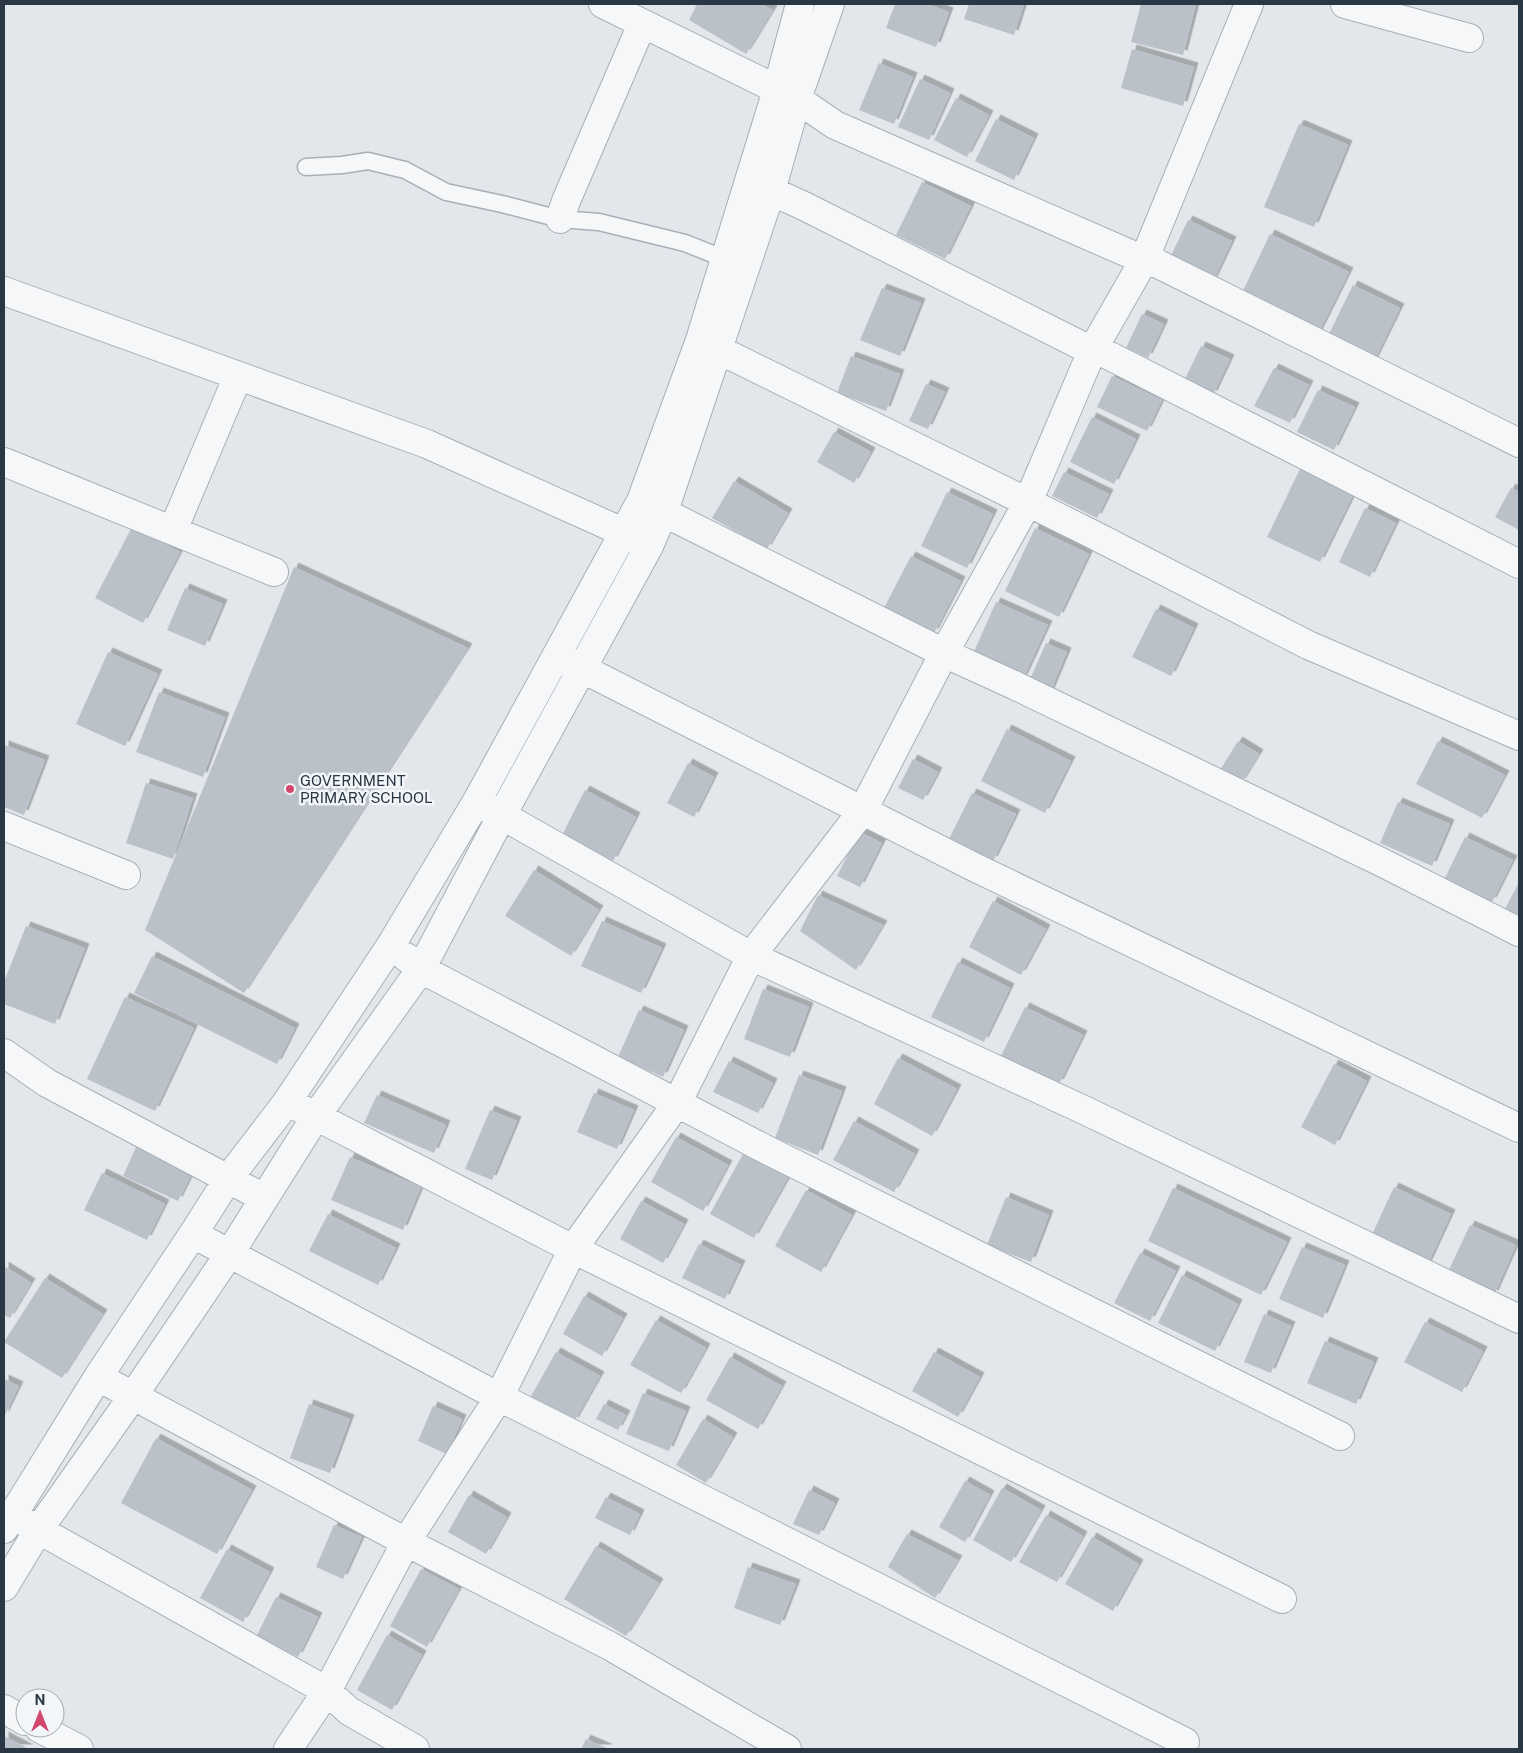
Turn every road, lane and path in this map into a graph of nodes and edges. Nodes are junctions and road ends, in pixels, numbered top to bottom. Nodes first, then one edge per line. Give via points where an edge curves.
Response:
1 (603, 4) edge
2 (800, 4) edge
3 (830, 4) edge
4 (1249, 4) edge
5 (1345, 4) edge
6 (642, 24) junction
7 (1469, 38) dead end
8 (787, 95) junction
9 (306, 167) dead end
10 (771, 191) junction
11 (560, 219) junction
12 (724, 259) junction
13 (1144, 260) junction
14 (4, 291) edge
15 (709, 344) junction
16 (1092, 350) junction
17 (238, 376) junction
18 (1519, 443) edge
19 (4, 462) edge
20 (1028, 502) junction
21 (652, 506) junction
22 (173, 530) junction
23 (625, 533) junction
24 (649, 546) junction
25 (1519, 564) edge
26 (274, 572) dead end
27 (944, 654) junction
28 (557, 656) junction
29 (583, 668) junction
30 (1519, 736) edge
31 (477, 801) junction
32 (863, 810) junction
33 (502, 816) junction
34 (4, 826) edge
35 (126, 874) dead end
36 (1519, 932) edge
37 (391, 945) junction
38 (750, 956) junction
39 (421, 969) junction
40 (4, 1053) edge
41 (288, 1102) junction
42 (677, 1103) junction
43 (316, 1116) junction
44 (1519, 1128) edge
45 (228, 1178) junction
46 (264, 1198) junction
47 (193, 1234) junction
48 (573, 1249) junction
49 (230, 1253) junction
50 (1519, 1318) edge
51 (98, 1377) junction
52 (133, 1396) junction
53 (499, 1397) junction
54 (1340, 1436) dead end
55 (8, 1522) edge
56 (39, 1529) junction
57 (406, 1542) junction
58 (4, 1587) edge
59 (1282, 1599) dead end
60 (327, 1691) junction
61 (58, 1738) edge
62 (1185, 1742) dead end
63 (79, 1749) edge
64 (288, 1749) edge
65 (416, 1749) edge
66 (787, 1749) edge

1 - 6 street
2 - 8 street
3 - 8 street
4 - 13 street
5 - 7 street
6 - 8 street
6 - 11 street
8 - 10 street
8 - 12 street
8 - 13 street via 835,125
9 - 11 lane via 368,161 405,170 446,192
10 - 15 street
10 - 16 street
11 - 12 lane via 599,222 685,242
12 - 15 street
13 - 16 street
13 - 18 street via 1146,258
14 - 17 street
15 - 20 street
15 - 21 street
16 - 20 street
16 - 25 street
17 - 22 street
17 - 23 street via 428,444
19 - 22 street
20 - 27 street
20 - 30 street via 1308,644
21 - 23 street
21 - 24 street
21 - 27 street
22 - 26 street
23 - 24 street
23 - 28 street
24 - 29 street
27 - 32 street
27 - 36 street via 1372,857
28 - 29 street
28 - 31 street
29 - 32 street
29 - 33 street
31 - 33 street
31 - 37 street
32 - 38 street
32 - 44 street via 976,868
33 - 38 street
33 - 39 street
34 - 35 street
37 - 39 street
37 - 41 street
38 - 42 street
38 - 50 street via 1084,1110
39 - 42 street
39 - 43 street
40 - 45 street via 47,1083
41 - 43 street
41 - 45 street
42 - 48 street
42 - 54 street
43 - 46 street
43 - 48 street
45 - 46 street
45 - 47 street
46 - 49 street
47 - 49 street
47 - 51 street
48 - 53 street
48 - 59 street
49 - 52 street
49 - 53 street
51 - 52 street
51 - 55 street
52 - 56 street
52 - 57 street
53 - 57 street
53 - 62 street
55 - 56 street
56 - 58 street
56 - 60 street
57 - 60 street
57 - 66 street via 610,1646
60 - 64 street
60 - 65 street via 349,1712
61 - 63 street

